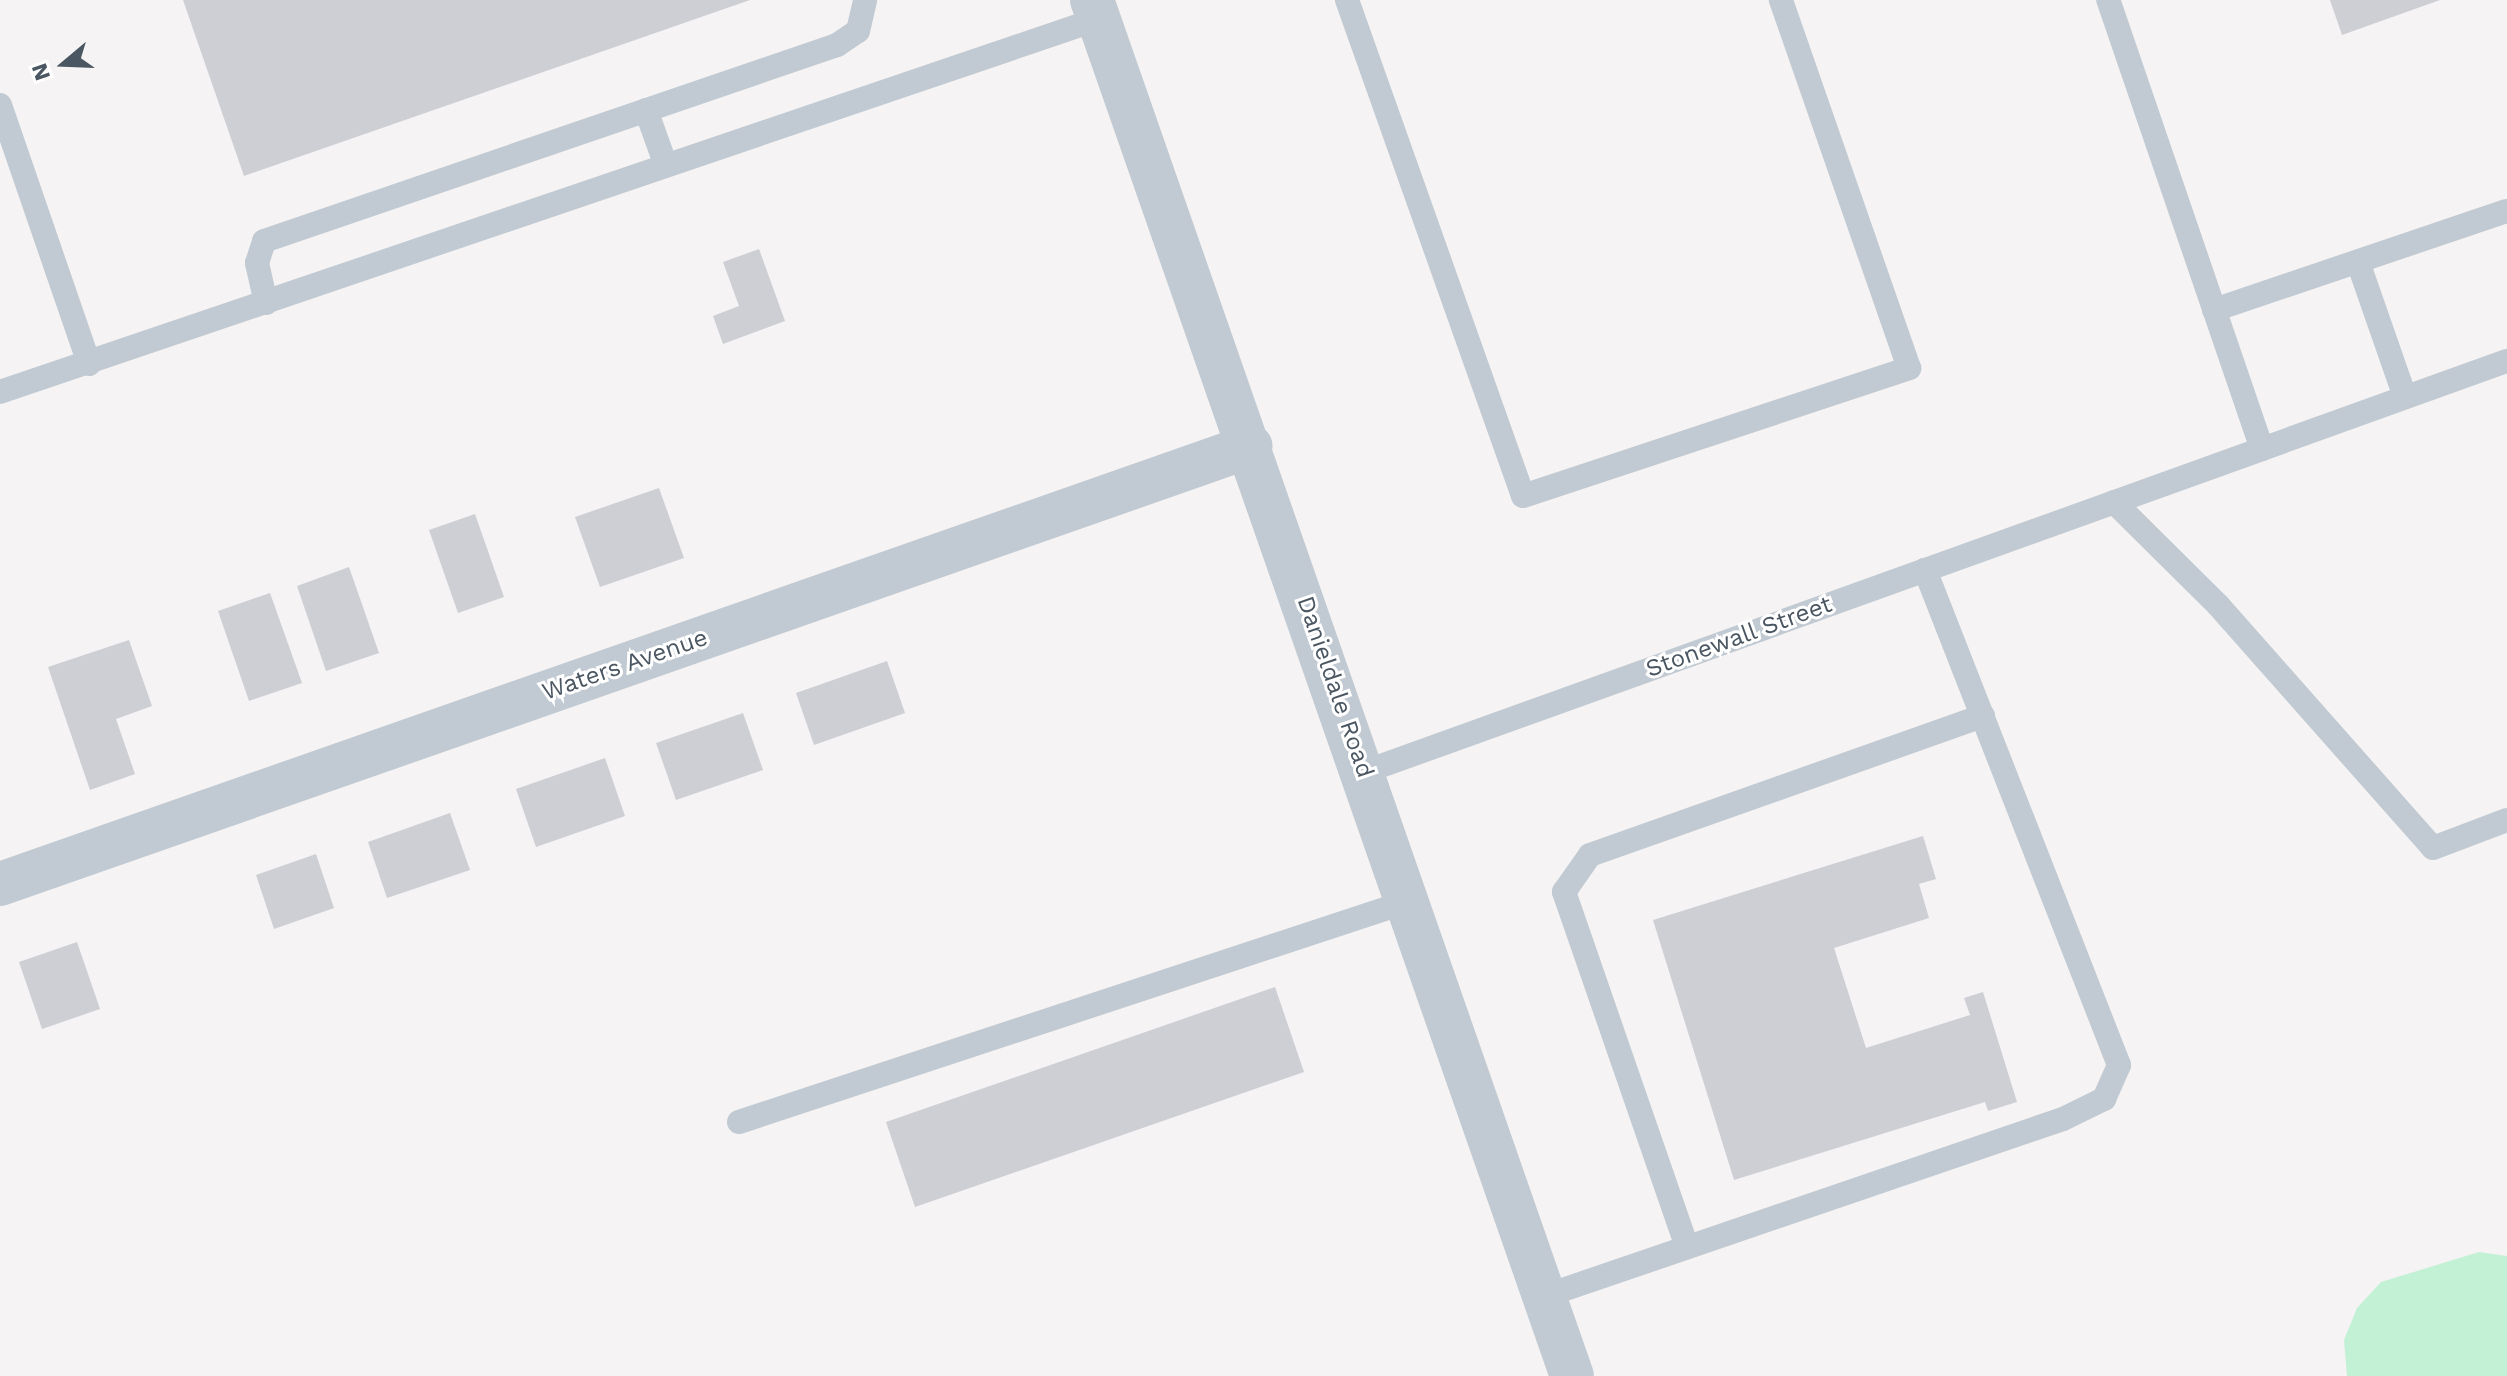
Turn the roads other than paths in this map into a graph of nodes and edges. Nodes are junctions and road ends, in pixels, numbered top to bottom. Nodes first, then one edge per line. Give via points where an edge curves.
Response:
1 (865, 0) edge
2 (1347, 0) edge
3 (1781, 0) edge
4 (2108, 0) edge
5 (1095, 9) edge
6 (0, 105) edge
7 (646, 110) junction
8 (666, 166) junction
9 (2507, 211) edge
10 (2358, 262) junction
11 (266, 303) junction
12 (2214, 310) junction
13 (2507, 361) edge
14 (89, 364) junction
15 (0, 392) edge
16 (2405, 397) junction
17 (1251, 446) junction
18 (2262, 449) junction
19 (2114, 502) junction
20 (1925, 570) junction
21 (1983, 716) junction
22 (1364, 772) junction
23 (2507, 820) edge
24 (0, 884) edge
25 (1409, 901) junction
26 (739, 1122) dead end
27 (1687, 1247) junction
28 (1545, 1296) junction
29 (1572, 1376) edge

1 - 7 lane via 858,31 837,45
2 - 3 lane via 1523,496 1909,368
4 - 12 lane
5 - 8 lane
5 - 17 street, Danieldale Road
6 - 14 lane
7 - 8 lane
7 - 11 lane via 264,241 257,263
8 - 11 lane
9 - 10 lane
10 - 12 lane
10 - 16 lane
11 - 14 lane
12 - 18 lane
13 - 16 lane, Stonewall Street
14 - 15 lane
16 - 18 lane, Stonewall Street
17 - 22 street, Danieldale Road
17 - 24 street, Waters Avenue
18 - 19 lane, Stonewall Street
19 - 20 lane, Stonewall Street
19 - 23 lane via 2218,605 2433,848
20 - 21 lane
20 - 22 lane, Stonewall Street
21 - 27 lane via 1590,855 1564,892
21 - 27 lane via 2119,1065 2104,1099 2063,1119
22 - 25 street, Danieldale Road
25 - 26 lane
25 - 28 street, Danieldale Road
27 - 28 lane
28 - 29 street, Danieldale Road

